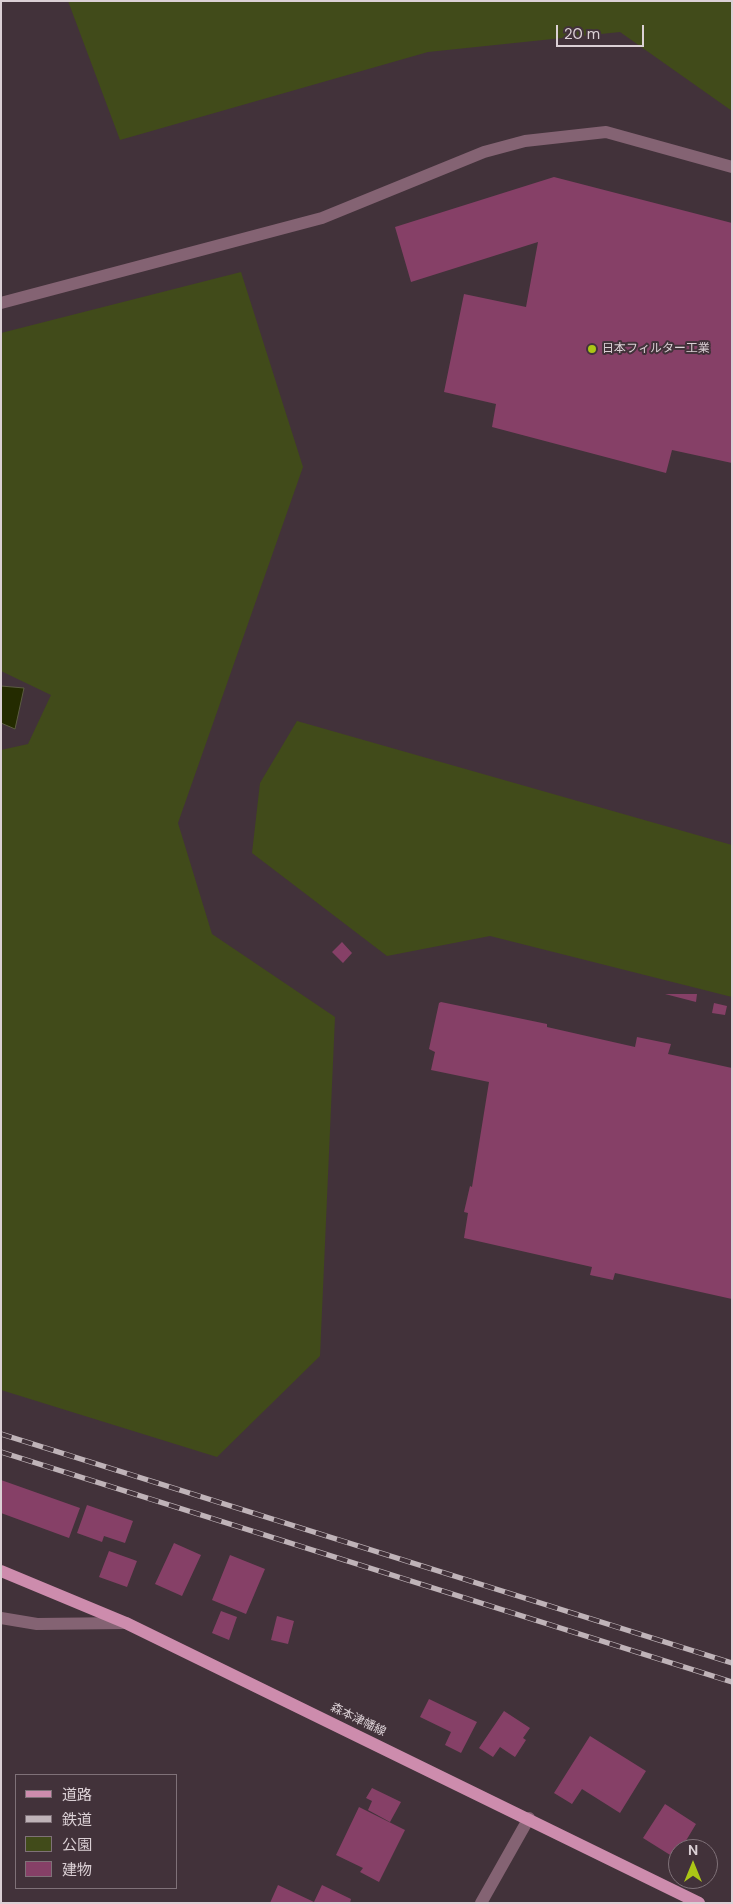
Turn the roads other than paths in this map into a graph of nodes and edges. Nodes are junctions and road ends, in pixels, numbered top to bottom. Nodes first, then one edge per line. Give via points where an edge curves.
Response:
1 (732, 167) edge
2 (1, 303) edge
3 (1, 1571) edge
4 (1, 1618) edge
5 (126, 1623) junction
6 (529, 1818) junction
7 (481, 1903) edge
8 (699, 1903) edge

1 - 2 street via 606,132 525,141 484,152 322,218
3 - 5 main road, 森本津幡線
4 - 5 street via 37,1624
5 - 6 main road, 森本津幡線
6 - 7 street
6 - 8 main road, 森本津幡線

